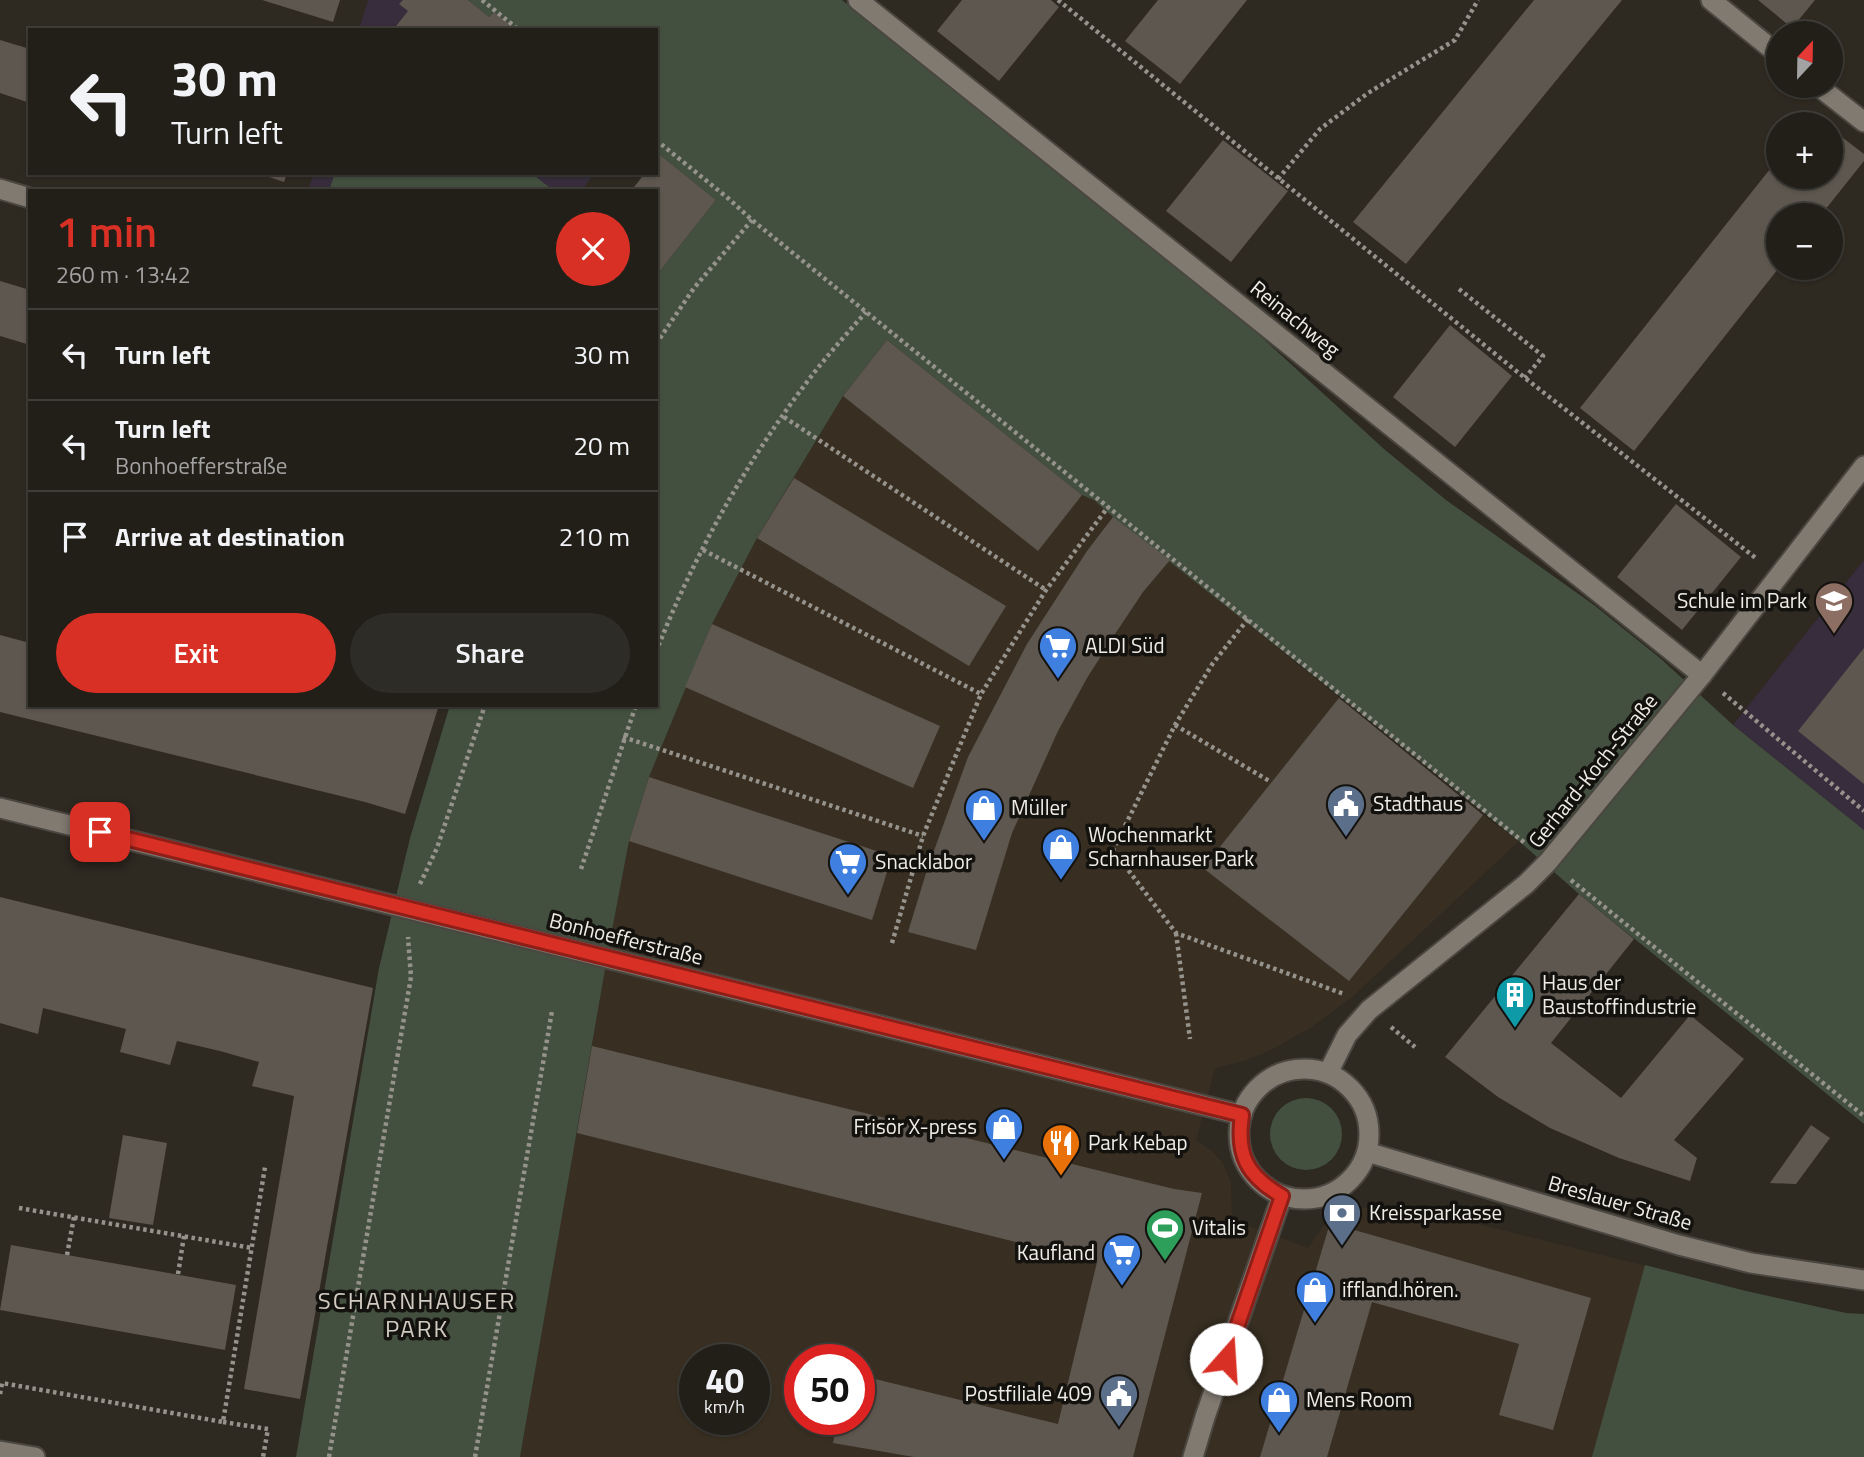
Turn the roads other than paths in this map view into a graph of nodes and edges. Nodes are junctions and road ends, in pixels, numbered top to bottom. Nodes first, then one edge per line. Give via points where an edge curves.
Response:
1 (858, 0) edge
2 (1711, 0) edge
3 (1766, 44) edge
4 (1833, 98) edge
5 (1864, 122) edge
6 (0, 189) edge
7 (28, 197) edge
8 (1864, 466) edge
9 (1702, 674) junction
10 (0, 808) edge
11 (1328, 1073) junction
12 (1242, 1115) junction
13 (1367, 1152) junction
14 (1282, 1196) junction
15 (1864, 1280) edge
16 (0, 1451) edge
17 (35, 1457) edge
18 (1193, 1457) edge

1 - 9 main road, Reinachweg
2 - 3 main road
4 - 5 main road
6 - 7 main road
8 - 9 main road, Gerhard-Koch-Straße
9 - 11 main road, Gerhard-Koch-Straße via 1548,862 1369,1010 1347,1035
10 - 12 main road, Bonhoefferstraße
11 - 12 main road via 1297,1070 1267,1081 1251,1095
11 - 13 main road via 1342,1081 1363,1105 1368,1120
12 - 14 main road via 1239,1134 1246,1163 1265,1186
13 - 14 main road via 1358,1171 1324,1196
13 - 15 main road, Breslauer Straße via 1679,1245 1751,1263
14 - 18 main road
16 - 17 main road

